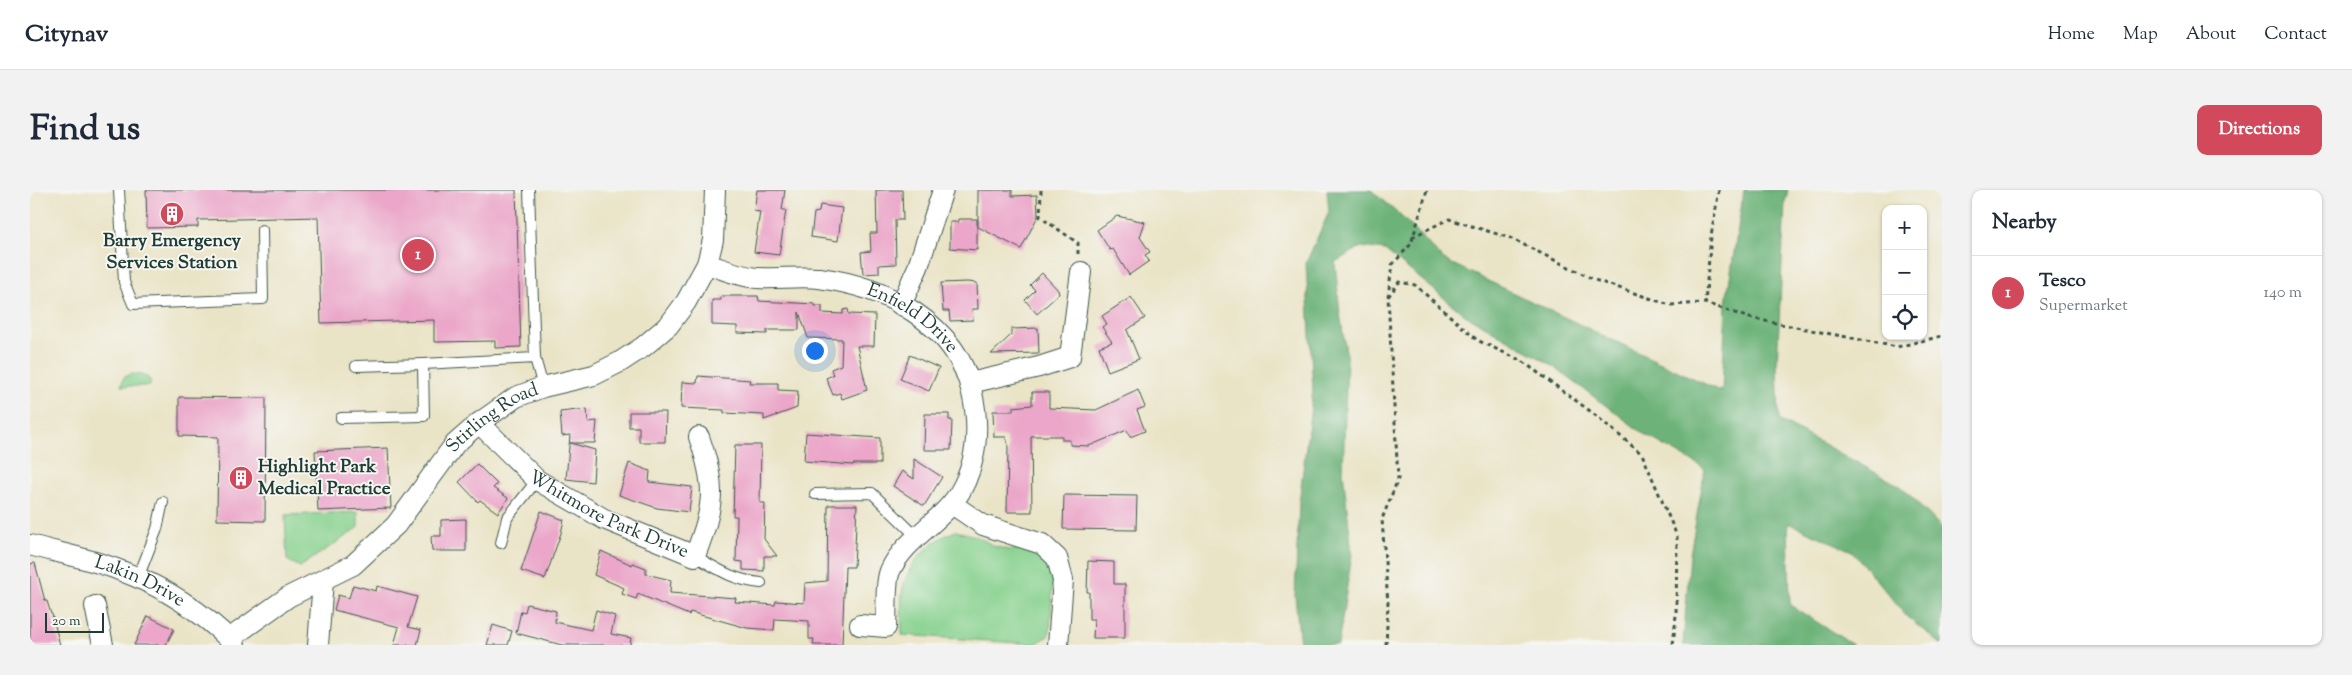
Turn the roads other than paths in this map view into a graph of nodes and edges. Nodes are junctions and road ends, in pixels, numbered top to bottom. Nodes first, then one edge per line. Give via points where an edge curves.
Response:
1 (119, 190) edge
2 (529, 190) edge
3 (715, 190) edge
4 (943, 190) edge
5 (262, 230) dead end
6 (707, 264) junction
7 (1081, 272) road end
8 (901, 305) junction
9 (535, 358) junction
10 (424, 364) junction
11 (356, 366) dead end
12 (970, 383) junction
13 (543, 387) junction
14 (341, 418) dead end
15 (479, 423) junction
16 (699, 437) dead end
17 (537, 480) junction
18 (815, 494) dead end
19 (162, 502) dead end
20 (952, 504) junction
21 (917, 536) junction
22 (501, 543) dead end
23 (30, 545) edge
24 (695, 556) junction
25 (138, 578) junction
26 (323, 581) junction
27 (761, 583) dead end
28 (95, 606) dead end
29 (860, 625) dead end
30 (232, 642) edge
31 (103, 645) edge
32 (318, 645) edge
33 (1058, 645) edge

1 - 5 lane via 124,282 133,304 264,299
2 - 9 lane
3 - 6 street, Stirling Road via 713,240
4 - 8 street via 918,267
6 - 8 street, Enfield Drive via 756,278 818,278 861,286
6 - 13 street, Stirling Road via 669,325 643,347 594,375
7 - 12 street via 1070,357 1039,368
8 - 12 street, Enfield Drive via 925,320 949,342
9 - 10 lane
9 - 13 lane
10 - 11 lane
10 - 14 lane via 424,416
12 - 20 street, Enfield Drive via 975,406 976,448 968,478
13 - 15 street, Stirling Road via 516,398
15 - 17 street, Whitmore Park Drive
15 - 26 street, Stirling Road via 455,444 396,525 353,566
16 - 24 street, Whitmore Park Drive via 712,487 709,518
17 - 22 lane via 507,518
17 - 24 street, Whitmore Park Drive via 604,520
18 - 21 lane via 872,493
19 - 25 lane via 157,529
20 - 21 street, Enfield Drive
20 - 33 street via 982,525 1042,544 1057,558 1063,580
21 - 29 street, Enfield Drive via 889,572 886,627
23 - 25 street, Lakin Drive via 118,569
24 - 27 lane via 742,581
25 - 30 street, Lakin Drive via 187,604
26 - 30 street, Stirling Road via 288,597
26 - 32 street
28 - 31 street

